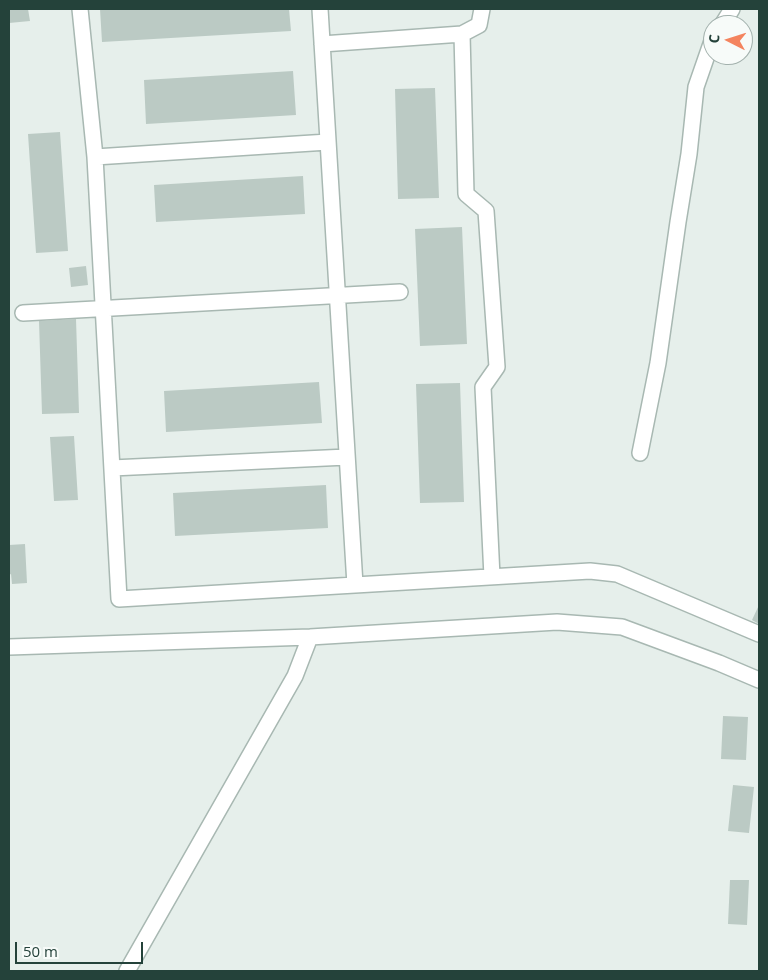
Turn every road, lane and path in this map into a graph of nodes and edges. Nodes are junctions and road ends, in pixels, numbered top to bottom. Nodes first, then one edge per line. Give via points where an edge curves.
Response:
1 (80, 9) edge
2 (320, 9) edge
3 (482, 9) edge
4 (462, 34) junction
5 (322, 44) junction
6 (704, 65) edge
7 (328, 142) junction
8 (95, 157) junction
9 (400, 292) dead end
10 (337, 295) junction
11 (103, 309) junction
12 (23, 313) dead end
13 (640, 453) dead end
14 (347, 457) junction
15 (112, 468) junction
16 (492, 577) junction
17 (355, 585) junction
18 (759, 634) edge
19 (310, 637) junction
20 (9, 647) edge
21 (759, 680) edge
22 (127, 971) edge

1 - 8 street
2 - 5 street
3 - 4 street via 479,25
4 - 5 street
4 - 16 street via 466,194 486,211 498,366 483,388
5 - 7 street
6 - 13 street via 696,87 658,363
7 - 8 street
7 - 10 street
8 - 11 street
9 - 10 street
10 - 11 street
10 - 14 street
11 - 12 street
11 - 15 street
14 - 15 street
14 - 17 street
15 - 17 street via 119,599
16 - 17 street
16 - 18 street via 590,571 617,574
19 - 20 street
19 - 21 street via 558,622 602,625 622,627
19 - 22 street via 295,676

